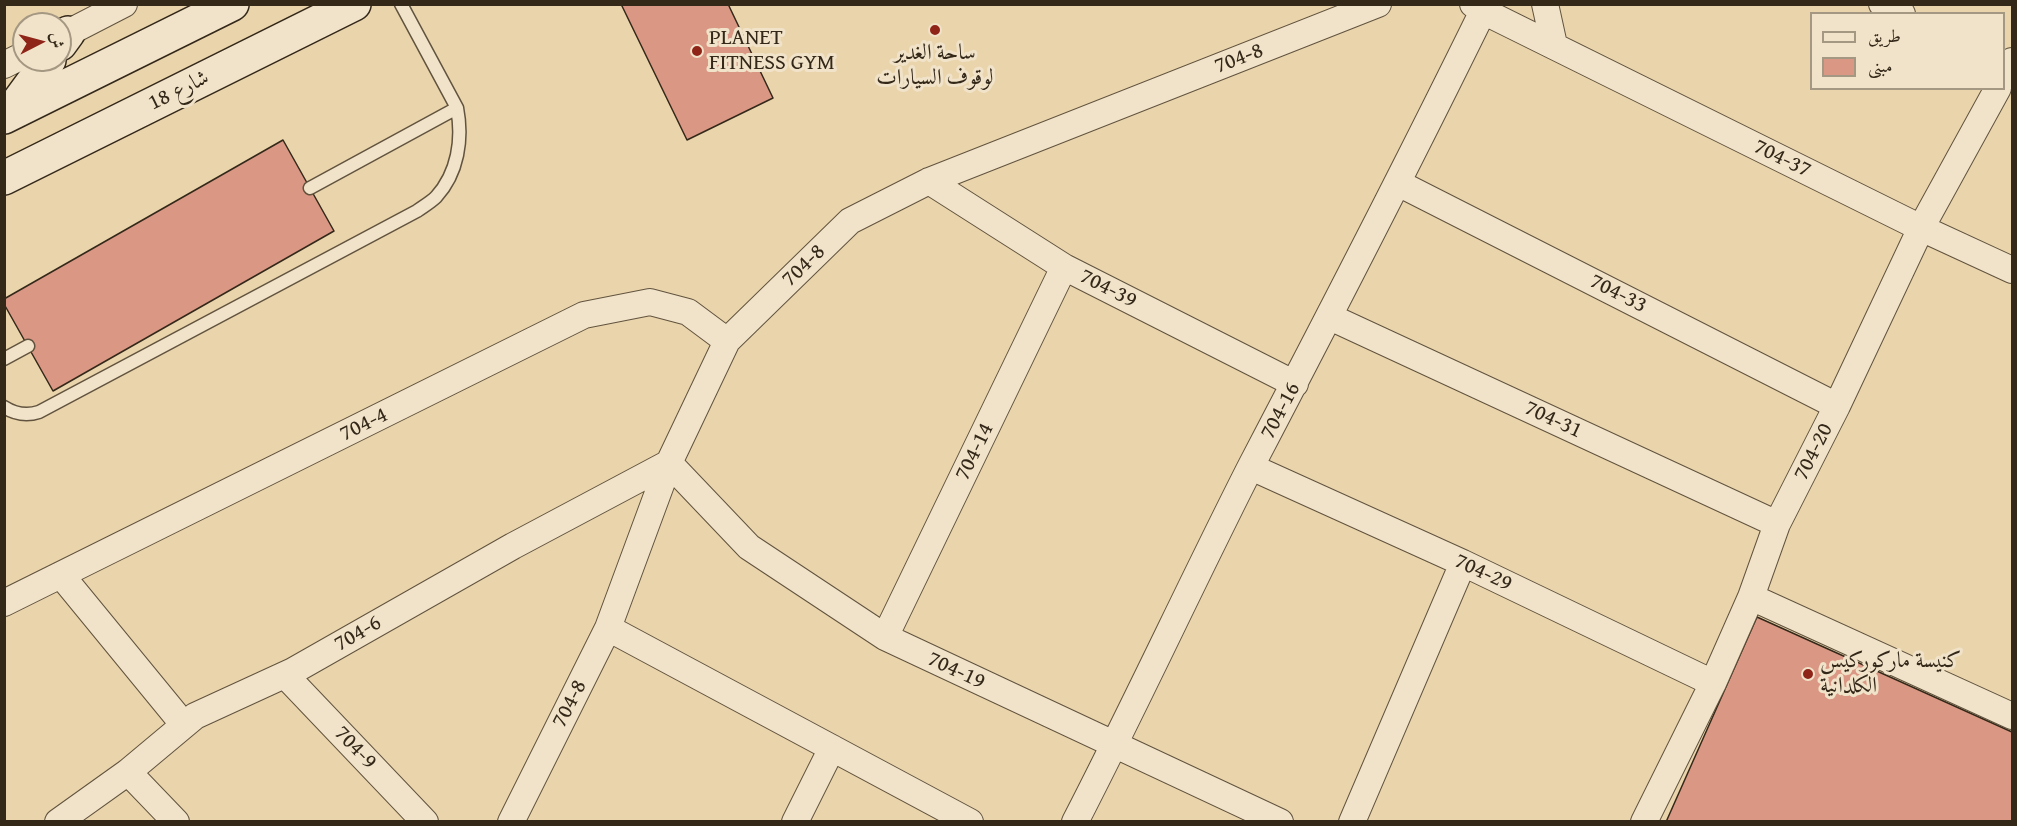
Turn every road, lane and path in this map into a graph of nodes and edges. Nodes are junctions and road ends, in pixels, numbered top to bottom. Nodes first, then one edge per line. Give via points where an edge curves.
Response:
1 (124, 4) edge
2 (232, 4) edge
3 (354, 4) edge
4 (401, 4) edge
5 (1378, 4) edge
6 (1545, 4) edge
7 (1882, 4) edge
8 (1478, 8) edge
9 (1898, 12) edge
10 (72, 33) edge
11 (1554, 45) junction
12 (40, 72) edge
13 (1997, 90) edge
14 (456, 108) junction
15 (7, 116) edge
16 (4, 178) edge
17 (929, 181) junction
18 (1398, 183) junction
19 (310, 188) dead end
20 (1921, 228) junction
21 (1064, 267) junction
22 (2013, 270) edge
23 (1330, 317) junction
24 (727, 341) junction
25 (28, 346) dead end
26 (4, 359) edge
27 (1295, 384) junction
28 (1837, 406) junction
29 (4, 407) edge
30 (669, 463) junction
31 (1251, 467) junction
32 (1777, 524) junction
33 (1463, 563) junction
34 (61, 575) junction
35 (1750, 597) junction
36 (4, 603) edge
37 (608, 628) junction
38 (885, 638) junction
39 (285, 675) junction
40 (1713, 683) junction
41 (2013, 716) edge
42 (184, 725) junction
43 (1115, 745) junction
44 (832, 748) junction
45 (128, 772) junction
46 (58, 822) edge
47 (176, 822) edge
48 (425, 822) edge
49 (511, 822) edge
50 (795, 822) edge
51 (970, 822) edge
52 (1075, 822) edge
53 (1280, 822) edge
54 (1352, 822) edge
55 (1644, 822) edge

1 - 10 street
2 - 15 street
3 - 16 street, شارع 18
4 - 14 lane
5 - 17 street, 704-8
6 - 11 street
7 - 9 street
8 - 11 street, 704-37
8 - 18 street, 704-16
11 - 20 street, 704-37
12 - 15 street
13 - 20 street, 704-20
14 - 19 lane
14 - 29 lane via 460,141 455,164 435,198 417,211 39,412 22,414
17 - 21 street, 704-39
17 - 24 street, 704-8 via 850,221
18 - 23 street, 704-16
18 - 28 street, 704-33
20 - 22 street, 704-37
20 - 28 street, 704-20
21 - 27 street, 704-39
21 - 38 street, 704-14
23 - 27 street, 704-16
23 - 32 street, 704-31
24 - 30 street, 704-8
24 - 34 street, 704-4 via 688,312 650,302 584,315
25 - 26 lane
27 - 31 street, 704-16
28 - 32 street, 704-20
30 - 37 street, 704-8
30 - 38 street, 704-19 via 750,547
30 - 39 street, 704-6
31 - 33 street, 704-29
31 - 43 street, 704-16
32 - 35 street, 704-20
33 - 40 street, 704-29
33 - 54 street
34 - 36 street, 704-4
34 - 42 street
35 - 40 street, 704-20
35 - 41 street
37 - 44 street
37 - 49 street, 704-8
38 - 43 street, 704-19
39 - 42 street, 704-6 via 195,716
39 - 48 street, 704-9
40 - 55 street, 704-20
42 - 45 street, 704-6
43 - 52 street, 704-16
43 - 53 street, 704-19
44 - 50 street
44 - 51 street
45 - 46 street, 704-6
45 - 47 street

